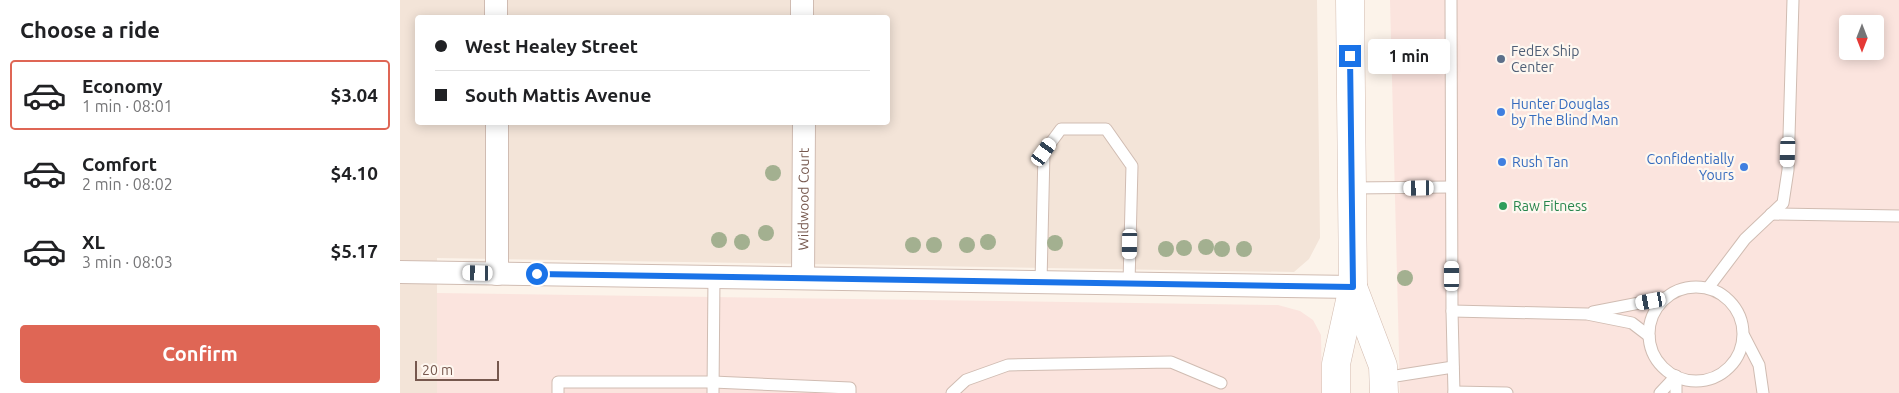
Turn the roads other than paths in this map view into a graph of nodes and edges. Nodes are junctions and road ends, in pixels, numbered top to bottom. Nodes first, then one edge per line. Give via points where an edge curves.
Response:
1 (496, 0) edge
2 (1350, 0) edge
3 (1450, 0) edge
4 (1794, 0) edge
5 (496, 15) edge
6 (496, 125) edge
7 (804, 125) edge
8 (1451, 187) junction
9 (1352, 188) junction
10 (1771, 214) junction
11 (1899, 216) edge
12 (400, 272) edge
13 (497, 274) junction
14 (714, 276) junction
15 (803, 277) junction
16 (1041, 282) junction
17 (1129, 283) junction
18 (1353, 287) junction
19 (1708, 288) junction
20 (1665, 298) junction
21 (1452, 311) junction
22 (1587, 314) junction
23 (1649, 336) junction
24 (1744, 336) junction
25 (1453, 367) junction
26 (1676, 376) junction
27 (1221, 383) dead end
28 (1384, 386) edge
29 (713, 388) edge
30 (771, 389) edge
31 (1454, 392) edge
32 (558, 393) edge
33 (850, 393) edge
34 (952, 393) edge
35 (1336, 393) edge
36 (1507, 393) edge
37 (1660, 393) edge
38 (1676, 393) edge
39 (1763, 393) edge

1 - 5 street
2 - 9 main road
3 - 8 lane
4 - 10 lane via 1788,170 1783,202
6 - 13 street
7 - 15 street, Wildwood Court
8 - 9 lane
8 - 21 lane
9 - 18 main road
10 - 11 lane
10 - 19 lane via 1745,239
12 - 13 street
13 - 14 street
14 - 15 street
14 - 29 lane
15 - 16 street
16 - 17 street
16 - 17 lane via 1044,152 1060,129 1106,129 1132,166
17 - 18 street
18 - 28 main road via 1383,366
18 - 35 main road via 1336,364
19 - 20 lane via 1677,290
19 - 24 lane via 1723,294 1734,306 1742,320
20 - 22 lane
20 - 23 lane via 1654,311
21 - 22 lane
21 - 25 lane
22 - 23 lane via 1632,323
23 - 26 lane via 1654,355 1663,368
24 - 26 lane via 1732,365 1720,375 1706,380
24 - 39 lane via 1759,365
25 - 28 lane
25 - 31 lane
26 - 37 lane
26 - 38 lane
27 - 34 lane via 1171,362 1028,364 1008,365 966,380
29 - 30 lane
29 - 32 lane via 558,382
30 - 33 lane via 850,388
31 - 36 lane

